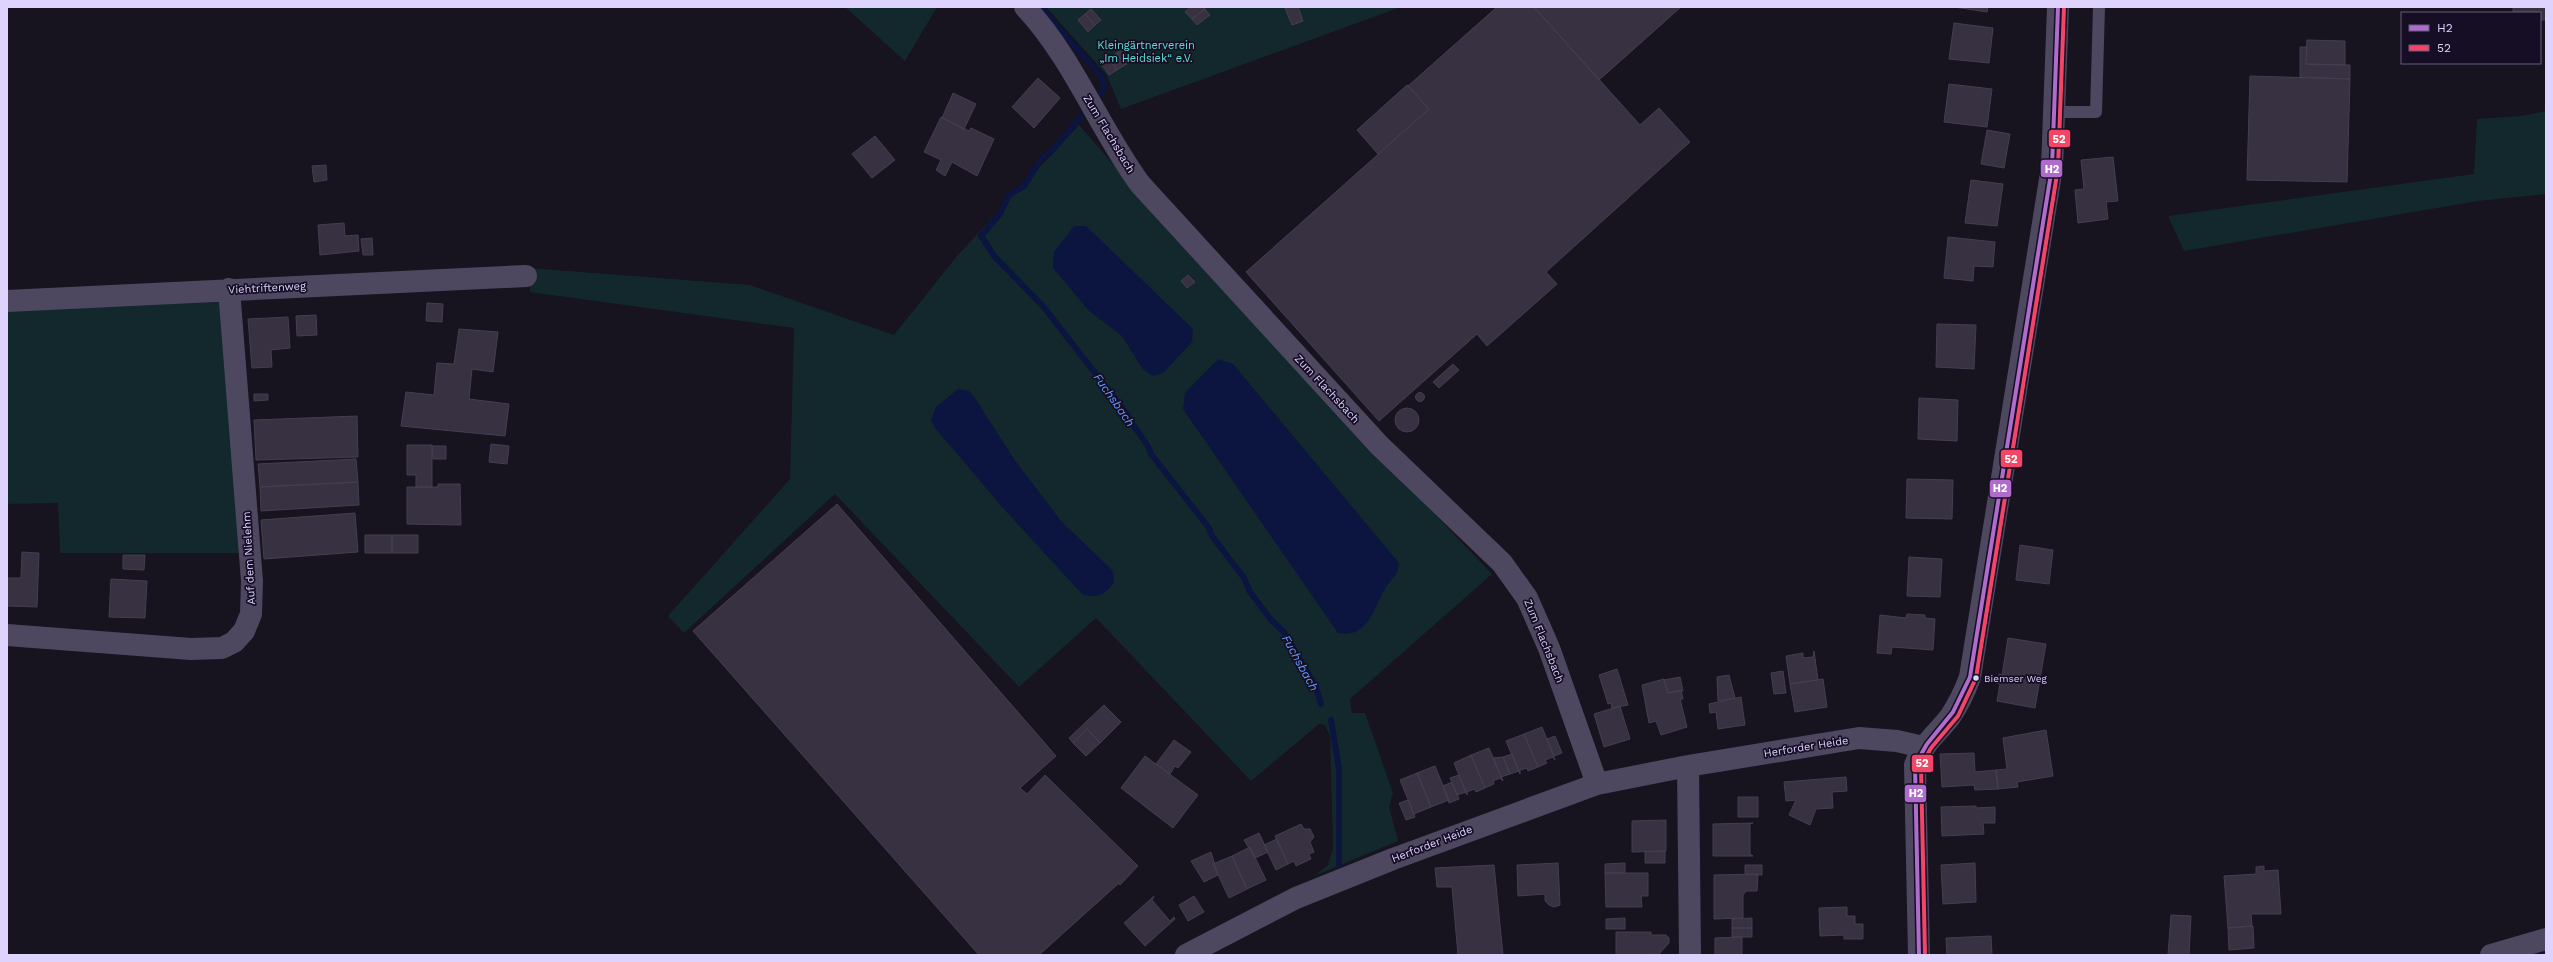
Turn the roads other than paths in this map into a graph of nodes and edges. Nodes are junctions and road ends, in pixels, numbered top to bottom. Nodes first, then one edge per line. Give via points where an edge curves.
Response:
1 (1025, 7) edge
2 (2058, 7) edge
3 (2100, 7) edge
4 (2055, 112) junction
5 (526, 276) dead end
6 (229, 289) junction
7 (7, 301) edge
8 (7, 635) edge
9 (1923, 747) junction
10 (1688, 766) junction
11 (1597, 784) junction
12 (2546, 939) edge
13 (1186, 955) edge
14 (1690, 955) edge
15 (1919, 955) edge
16 (2491, 955) edge

1 - 11 street, Zum Flachsbach via 1046,34 1140,184 1374,439 1502,563 1519,586 1549,648
2 - 4 street
3 - 4 lane via 2096,112
4 - 9 street via 2052,168 1970,677 1950,717
5 - 6 street, Viehtriftenweg
6 - 7 street, Viehtriftenweg
6 - 8 street, Auf dem Nielehm via 252,581 251,614 244,631 234,642 222,648 191,649
9 - 10 street, Herforder Heide via 1898,740 1859,738
9 - 15 street via 1915,765 1914,781
10 - 11 street, Herforder Heide
10 - 14 street
11 - 13 street, Herforder Heide via 1393,859 1296,898
12 - 16 street

